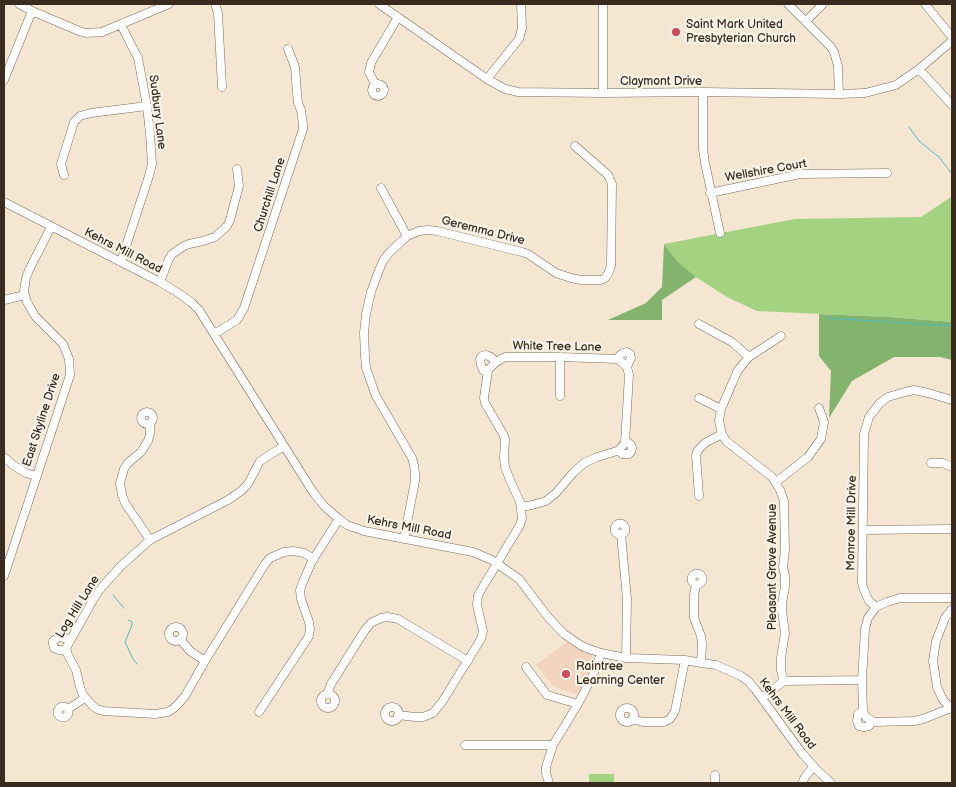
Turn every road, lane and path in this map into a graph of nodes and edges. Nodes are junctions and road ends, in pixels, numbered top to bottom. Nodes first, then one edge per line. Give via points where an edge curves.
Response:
1 (19, 4) edge
2 (143, 4) edge
3 (169, 4) edge
4 (215, 4) edge
5 (379, 4) edge
6 (520, 4) edge
7 (603, 4) edge
8 (788, 4) edge
9 (823, 4) edge
10 (925, 4) edge
11 (32, 11) junction
12 (147, 13) junction
13 (398, 17) junction
14 (806, 21) junction
15 (121, 25) junction
16 (952, 37) edge
17 (952, 41) edge
18 (288, 48) dead end
19 (919, 69) junction
20 (487, 79) junction
21 (4, 80) edge
22 (375, 84) dead end
23 (222, 87) dead end
24 (703, 92) junction
25 (603, 93) junction
26 (839, 94) junction
27 (952, 105) edge
28 (147, 106) junction
29 (575, 146) dead end
30 (237, 169) dead end
31 (886, 173) dead end
32 (64, 175) dead end
33 (381, 188) dead end
34 (710, 193) junction
35 (4, 202) edge
36 (51, 227) junction
37 (720, 233) dead end
38 (407, 236) junction
39 (121, 262) junction
40 (160, 282) junction
41 (25, 295) junction
42 (4, 300) edge
43 (699, 324) dead end
44 (214, 334) junction
45 (781, 336) dead end
46 (560, 357) junction
47 (749, 357) junction
48 (496, 362) junction
49 (487, 373) junction
50 (560, 396) dead end
51 (699, 398) dead end
52 (952, 400) edge
53 (819, 408) dead end
54 (721, 409) junction
55 (150, 424) dead end
56 (722, 434) junction
57 (284, 446) junction
58 (4, 457) edge
59 (931, 463) dead end
60 (952, 467) edge
61 (36, 476) junction
62 (776, 482) junction
63 (699, 496) dead end
64 (521, 507) junction
65 (339, 519) junction
66 (864, 530) junction
67 (952, 530) edge
68 (620, 534) dead end
69 (404, 539) junction
70 (150, 540) junction
71 (314, 559) junction
72 (497, 563) junction
73 (4, 576) edge
74 (696, 585) dead end
75 (940, 598) junction
76 (952, 598) edge
77 (876, 607) junction
78 (950, 611) edge
79 (70, 638) junction
80 (180, 639) dead end
81 (66, 651) junction
82 (601, 653) junction
83 (626, 658) junction
84 (685, 660) junction
85 (204, 661) junction
86 (468, 661) junction
87 (701, 663) junction
88 (526, 667) dead end
89 (862, 680) junction
90 (784, 681) junction
91 (327, 694) dead end
92 (85, 698) junction
93 (762, 698) junction
94 (943, 700) junction
95 (578, 704) junction
96 (68, 709) dead end
97 (952, 709) edge
98 (259, 712) dead end
99 (937, 713) junction
100 (398, 715) dead end
101 (632, 719) dead end
102 (465, 745) dead end
103 (553, 745) junction
104 (813, 766) junction
105 (715, 774) dead end
106 (549, 783) edge
107 (715, 783) edge
108 (802, 783) edge
109 (831, 783) edge

1 - 11 street
2 - 12 street
3 - 12 street
4 - 23 street
5 - 13 street, Claymont Drive
6 - 20 street via 522,28 519,39
7 - 25 street
8 - 14 street
9 - 14 street
10 - 16 street
11 - 15 street via 86,33 102,32
11 - 21 street
12 - 15 street
13 - 20 street, Claymont Drive
13 - 22 street via 371,63 369,72
14 - 26 street via 834,52
15 - 28 street, Sudbury Lane via 138,58
17 - 19 street, Claymont Drive
18 - 44 street, Churchill Lane via 295,67 303,129 244,308 237,320
19 - 26 street, Claymont Drive via 888,88
19 - 27 street
20 - 25 street, Claymont Drive via 505,90 518,92
24 - 25 street, Claymont Drive
24 - 26 street, Claymont Drive
24 - 34 street via 703,150
28 - 32 street via 80,116 74,122 61,164
28 - 39 street, Sudbury Lane via 152,164
29 - 38 street, Geremma Drive via 608,175 612,184 611,266 601,280 570,278 556,273 528,254 437,231 424,230
30 - 40 street via 239,186 227,226 215,237 189,244 172,254
31 - 34 street, Wellshire Court via 800,174
33 - 38 street
34 - 37 street
35 - 36 street, Kehrs Mill Road
36 - 39 street, Kehrs Mill Road
36 - 41 street via 29,270
38 - 69 street via 389,253 379,270 371,292 364,334 370,380 414,465
39 - 40 street, Kehrs Mill Road
40 - 44 street, Kehrs Mill Road via 199,310
41 - 42 street
41 - 61 street, East Skyline Drive via 35,316 63,344 69,359 70,375
43 - 47 street via 732,342
44 - 57 street, Kehrs Mill Road
45 - 47 street
46 - 48 street, White Tree Lane via 505,358
46 - 50 street
46 - 64 street, White Tree Lane via 622,363 629,375 626,440 619,450 584,463 546,501
47 - 54 street via 738,370
48 - 49 street
48 - 49 street, White Tree Lane via 491,356 482,356 480,360
49 - 64 street, White Tree Lane via 485,403 504,434 505,467
51 - 54 street
52 - 66 street, Monroe Mill Drive via 914,390 888,397 868,417 864,434
53 - 62 street via 824,422 821,439 808,457
54 - 56 street
55 - 70 street via 148,441 128,463 120,483 125,503
56 - 62 street, Pleasant Grove Avenue via 726,441
56 - 63 street via 705,443 696,455
57 - 65 street, Kehrs Mill Road via 313,492
57 - 70 street, Log Hill Lane via 261,460 248,484 237,495
58 - 61 street via 12,465
59 - 60 street
61 - 73 street, East Skyline Drive
62 - 90 street, Pleasant Grove Avenue via 783,495 785,509 782,611 785,633 781,671
64 - 72 street via 520,525
65 - 69 street, Kehrs Mill Road via 364,531
65 - 71 street
66 - 67 street
66 - 77 street, Monroe Mill Drive via 862,583 869,601
68 - 83 street via 627,599
69 - 72 street, Kehrs Mill Road via 474,552
70 - 79 street, Log Hill Lane via 100,588
71 - 85 street via 304,552 293,551 270,558
71 - 98 street via 300,590 309,622 309,636
72 - 82 street, Kehrs Mill Road via 519,579 564,634
72 - 86 street via 478,596 483,631
74 - 87 street via 694,618 701,636
75 - 76 street
75 - 77 street via 900,598
75 - 78 street
77 - 89 street via 865,628
78 - 94 street via 936,641 934,662 937,687
79 - 81 street, Log Hill Lane
79 - 81 street via 59,637 53,641 54,648
80 - 85 street
81 - 92 street, Log Hill Lane
82 - 83 street, Kehrs Mill Road
82 - 95 street via 594,675
83 - 84 street, Kehrs Mill Road
84 - 87 street, Kehrs Mill Road
84 - 101 street via 675,711 670,719 664,722
85 - 92 street via 185,696 168,712 103,711
86 - 91 street via 398,619 381,618 365,630 330,684
86 - 100 street via 436,710 423,717
87 - 93 street, Kehrs Mill Road via 741,676
88 - 95 street via 547,695
89 - 90 street
89 - 99 street via 867,716 894,722 914,721
90 - 93 street
92 - 96 street
93 - 104 street, Kehrs Mill Road
94 - 97 street
94 - 99 street
95 - 103 street
97 - 99 street
102 - 103 street
103 - 106 street via 546,767
104 - 108 street
104 - 109 street, Kehrs Mill Road
105 - 107 street

